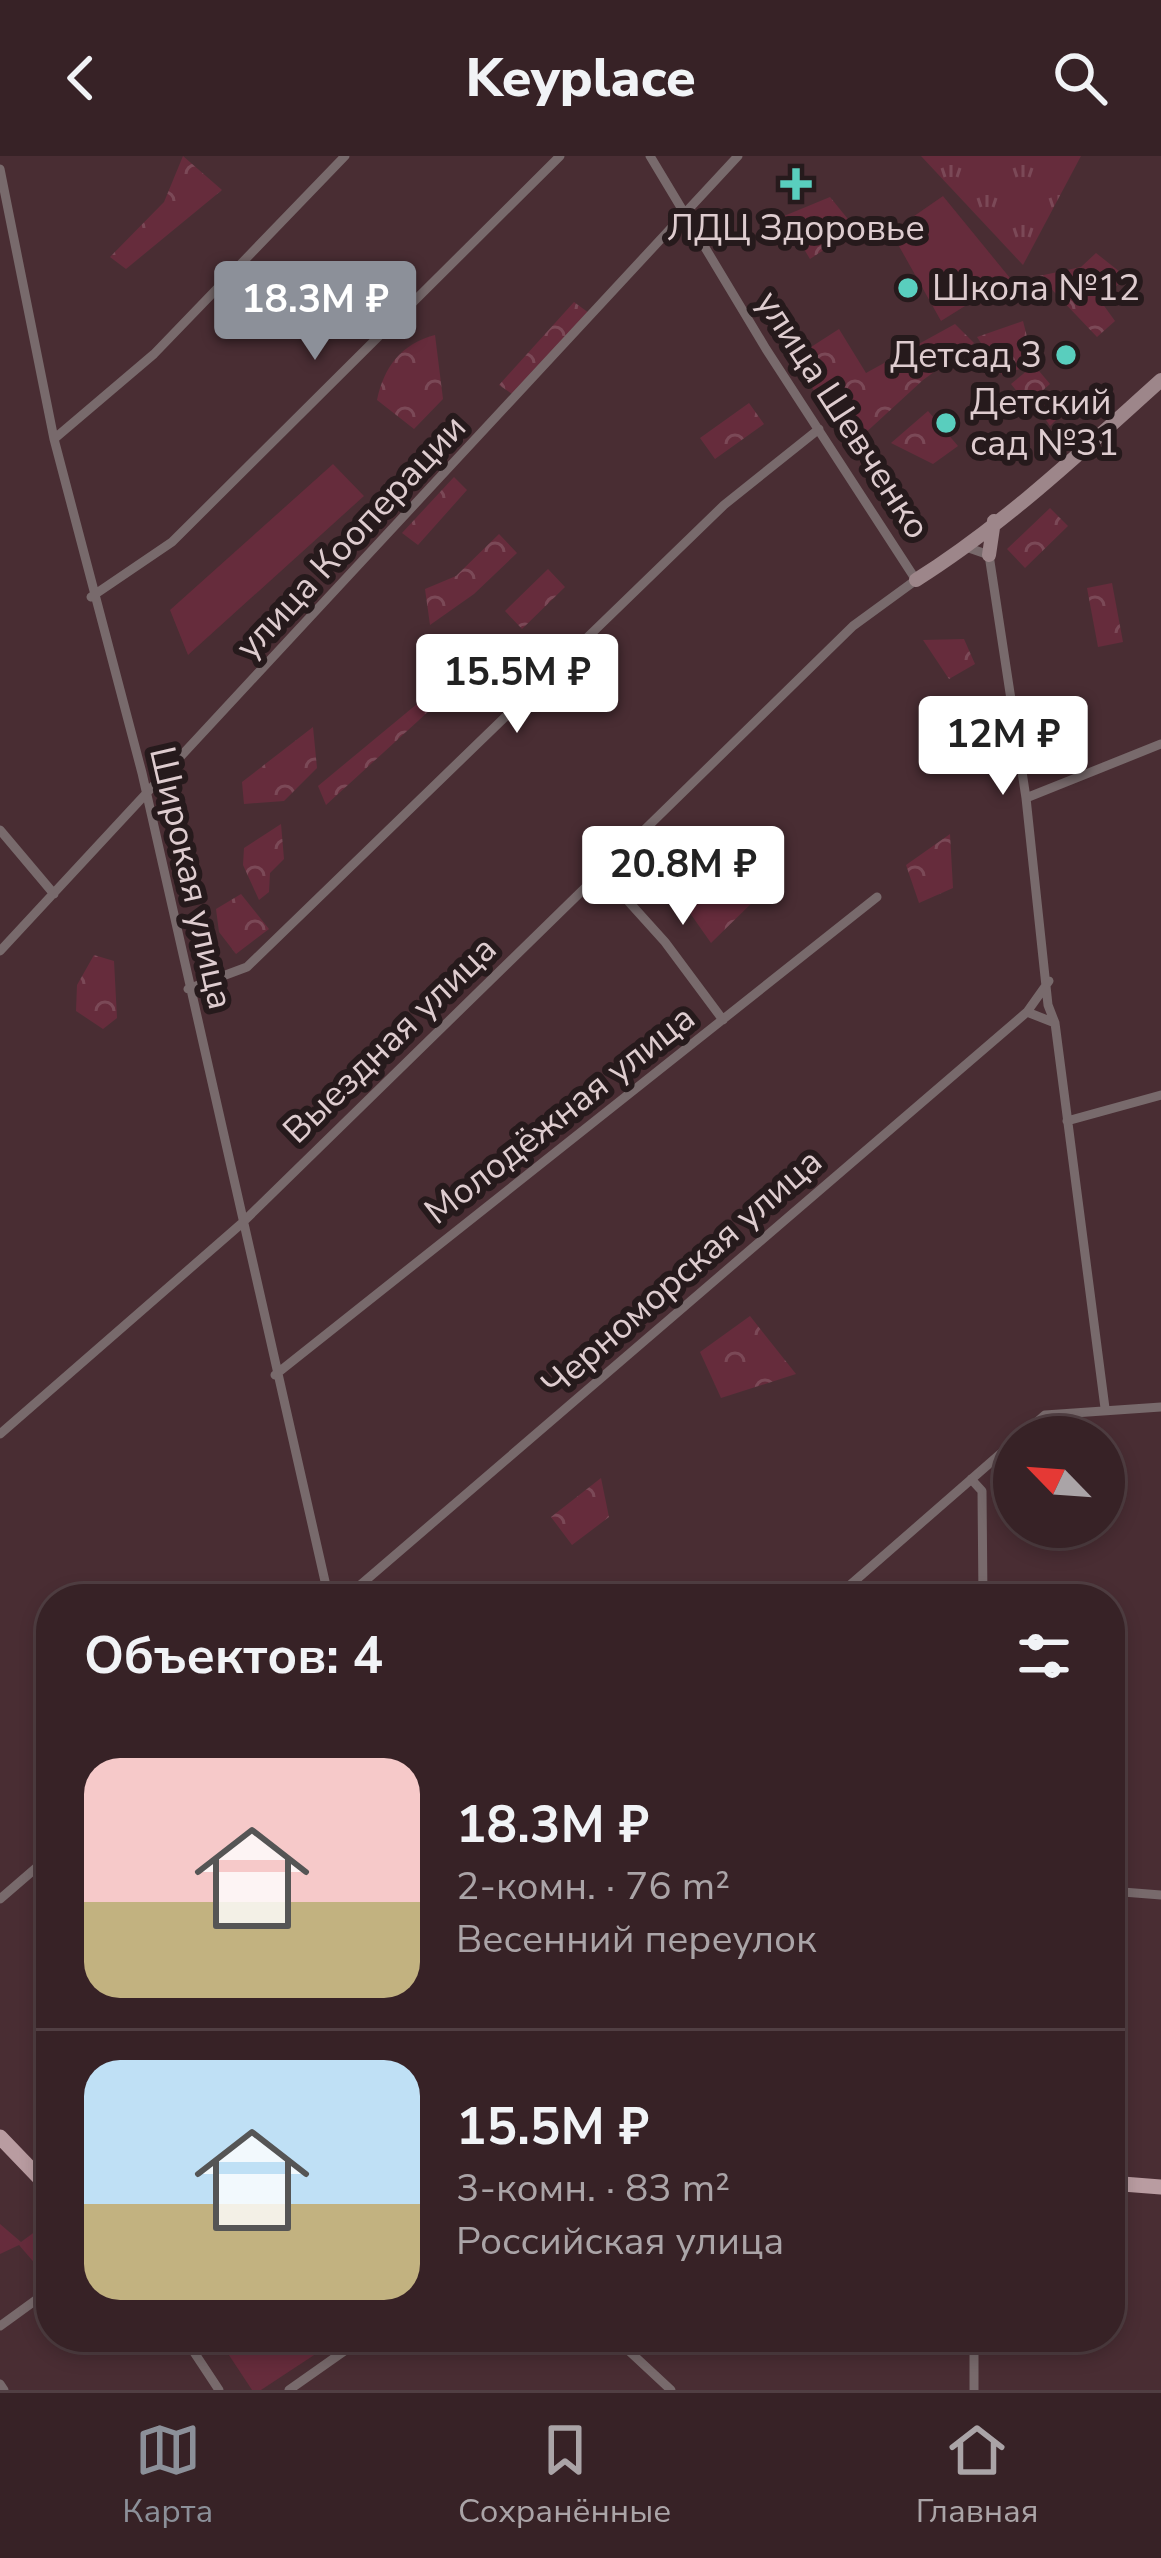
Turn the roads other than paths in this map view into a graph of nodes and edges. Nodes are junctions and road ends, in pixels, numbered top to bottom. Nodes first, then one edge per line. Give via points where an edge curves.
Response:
1 (345, 156) edge
2 (560, 156) edge
3 (650, 156) edge
4 (738, 156) edge
5 (0, 169) edge
6 (688, 215) junction
7 (1161, 380) edge
8 (819, 429) junction
9 (54, 439) junction
10 (994, 521) junction
11 (967, 548) junction
12 (989, 555) junction
13 (916, 580) junction
14 (92, 597) junction
15 (1161, 744) edge
16 (147, 796) junction
17 (1025, 798) junction
18 (0, 830) edge
19 (601, 871) junction
20 (54, 894) junction
21 (877, 897) dead end
22 (0, 952) edge
23 (1049, 981) junction
24 (188, 989) junction
25 (1027, 1012) junction
26 (723, 1020) junction
27 (1055, 1023) junction
28 (1161, 1095) edge
29 (1067, 1121) junction
30 (241, 1224) junction
31 (275, 1375) junction
32 (1161, 1406) edge
33 (1105, 1408) junction
34 (1044, 1416) edge
35 (0, 1435) edge
36 (993, 1461) edge
37 (971, 1480) junction
38 (324, 1584) edge
39 (361, 1584) edge
40 (851, 1584) edge
41 (983, 1584) edge
42 (36, 1868) edge
43 (1125, 1892) edge
44 (1161, 1895) edge
45 (0, 1899) edge
46 (0, 2137) edge
47 (36, 2174) edge
48 (1125, 2184) edge
49 (1161, 2187) edge
50 (36, 2300) edge
51 (0, 2326) edge
52 (194, 2352) edge
53 (343, 2352) edge
54 (630, 2352) edge
55 (974, 2352) edge
56 (219, 2390) edge
57 (289, 2390) edge
58 (671, 2390) edge
59 (974, 2390) edge

1 - 9 street via 154,354
2 - 14 street via 172,542
3 - 6 street, улица Шевченко
4 - 6 street, улица Кооперации
5 - 9 street, Широкая улица
6 - 8 street, улица Шевченко
6 - 16 street, улица Кооперации
7 - 10 street
8 - 13 street, улица Шевченко
8 - 24 street via 690,537 247,967
9 - 14 street, Широкая улица
10 - 11 street
10 - 12 street
11 - 12 street, улица Шевченко
11 - 13 street
12 - 17 street
13 - 19 street, Выездная улица via 853,626
14 - 16 street, Широкая улица
15 - 17 street
16 - 20 street, улица Кооперации
16 - 24 street, Широкая улица
17 - 23 street
18 - 20 street
19 - 26 street
19 - 30 street, Выездная улица
20 - 22 street, улица Кооперации
21 - 26 street, Молодёжная улица
23 - 25 street, Черноморская улица
23 - 27 street
24 - 30 street, Широкая улица
25 - 27 street
25 - 39 street, Черноморская улица
26 - 31 street, Молодёжная улица
27 - 29 street
28 - 29 street
29 - 33 street
30 - 31 street, Широкая улица
30 - 35 street, Выездная улица
31 - 38 street, Широкая улица
32 - 33 street
33 - 34 street
36 - 37 street
37 - 40 street
37 - 41 street via 982,1491
42 - 45 street
43 - 44 street
46 - 47 main road
48 - 49 main road
50 - 51 street
52 - 56 street
53 - 57 street
54 - 58 street
55 - 59 street

